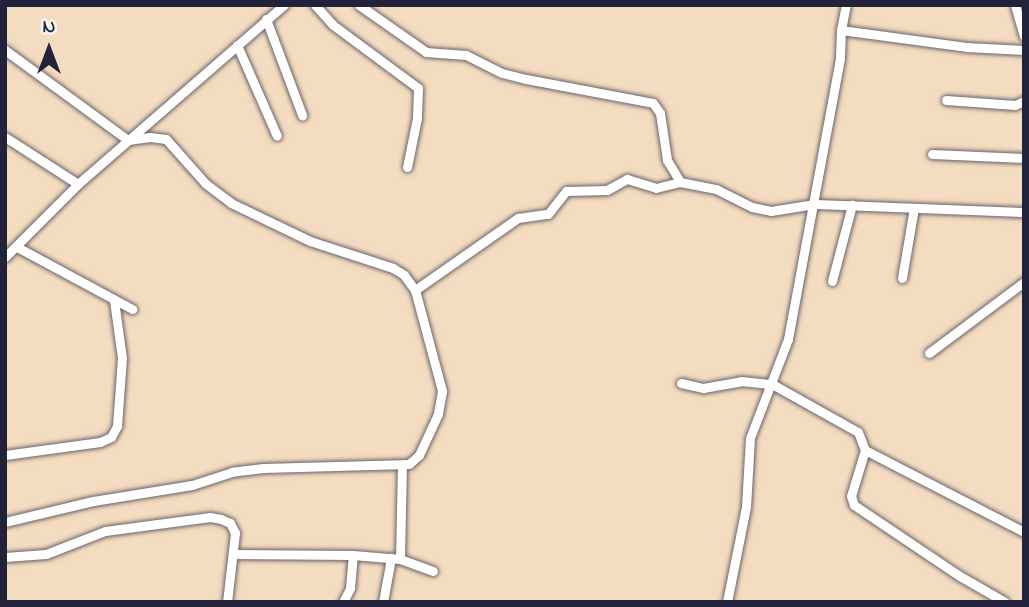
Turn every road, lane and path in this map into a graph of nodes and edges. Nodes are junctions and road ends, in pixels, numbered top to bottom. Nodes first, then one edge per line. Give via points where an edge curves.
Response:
1 (284, 5) edge
2 (315, 5) edge
3 (359, 5) edge
4 (846, 5) edge
5 (1015, 5) edge
6 (266, 19) junction
7 (841, 30) junction
8 (1024, 36) edge
9 (237, 45) junction
10 (5, 50) edge
11 (1024, 50) edge
12 (946, 100) dead end
13 (1024, 102) edge
14 (302, 115) dead end
15 (277, 136) dead end
16 (5, 138) edge
17 (128, 140) junction
18 (932, 154) dead end
19 (1024, 158) edge
20 (407, 167) dead end
21 (680, 182) junction
22 (78, 184) junction
23 (814, 204) junction
24 (852, 205) junction
25 (914, 208) junction
26 (1024, 212) edge
27 (17, 247) junction
28 (5, 257) edge
29 (902, 278) dead end
30 (832, 281) dead end
31 (1024, 282) edge
32 (415, 290) junction
33 (114, 300) junction
34 (132, 309) dead end
35 (929, 353) dead end
36 (681, 383) dead end
37 (772, 384) junction
38 (865, 450) junction
39 (5, 455) edge
40 (402, 465) junction
41 (5, 522) edge
42 (1024, 532) edge
43 (233, 554) junction
44 (353, 555) junction
45 (5, 557) edge
46 (395, 559) junction
47 (433, 570) dead end
48 (227, 602) edge
49 (343, 602) edge
50 (383, 602) edge
51 (727, 602) edge
52 (1005, 602) edge

1 - 6 street
2 - 20 street via 332,25 418,88
3 - 21 street via 426,52 466,55 502,73 653,103 660,113 667,160
4 - 7 street
5 - 8 street
6 - 9 street
6 - 14 street
7 - 11 street
7 - 23 street
9 - 15 street
9 - 17 street
10 - 17 street
12 - 13 street
16 - 22 street
17 - 22 street
17 - 32 street via 166,139 206,184 231,203 310,241 393,268
18 - 19 street
21 - 23 street via 720,190 761,210
21 - 32 street via 656,188 627,179 607,190 566,191 548,214 508,223
22 - 27 street
23 - 24 street
23 - 37 street via 788,339
24 - 25 street
24 - 30 street
25 - 26 street
25 - 29 street
27 - 28 street
27 - 33 street
31 - 35 street
32 - 40 street via 442,391 438,414 419,455 413,463
33 - 34 street
33 - 39 street via 122,358 117,426 111,437
36 - 37 street via 703,388 741,381
37 - 38 street via 858,432
37 - 51 street via 750,438 745,516
38 - 42 street
38 - 52 street via 851,496 854,505
40 - 41 street via 232,472 192,485 93,501
40 - 46 street
43 - 44 street
43 - 45 street via 235,533 230,523 210,517 105,531 46,554
43 - 48 street
44 - 46 street
44 - 49 street via 350,587
46 - 47 street
46 - 50 street

